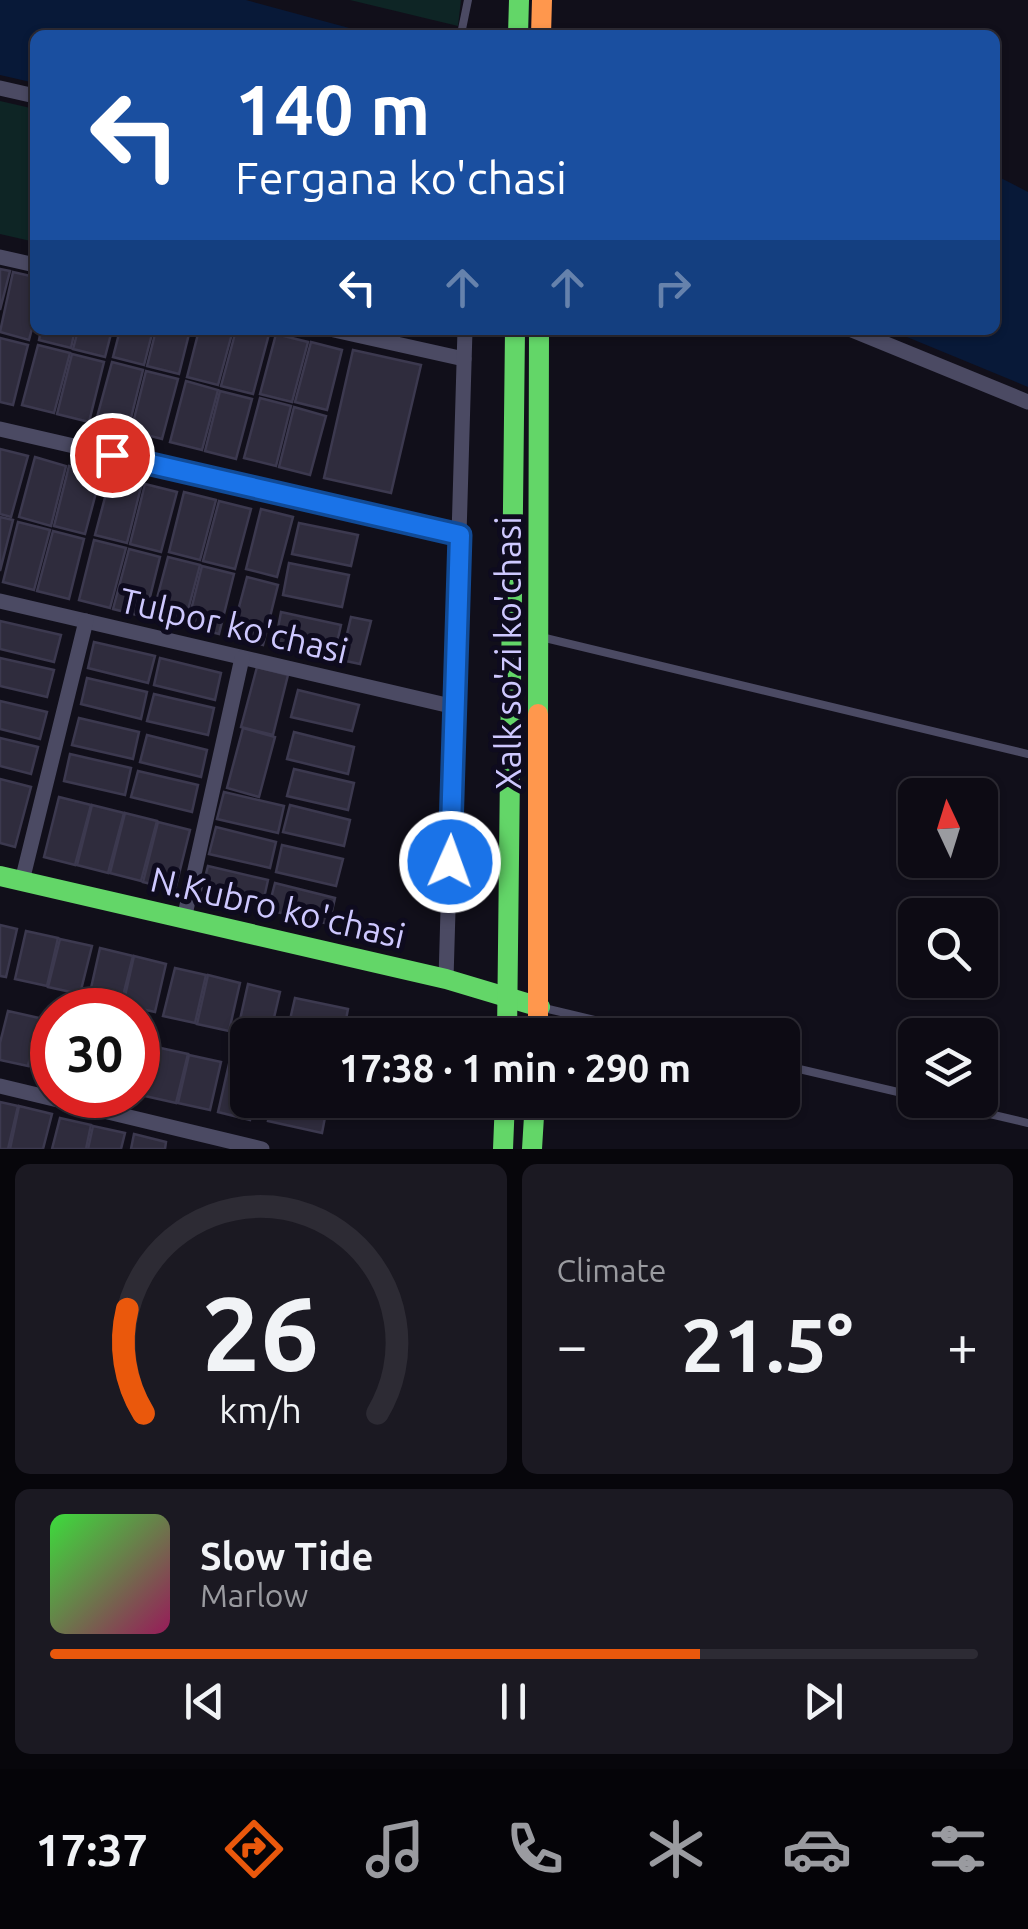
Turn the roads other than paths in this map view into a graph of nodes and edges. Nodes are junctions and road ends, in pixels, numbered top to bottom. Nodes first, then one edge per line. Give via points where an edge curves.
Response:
1 (468, 0) edge
2 (519, 0) edge
3 (542, 0) edge
4 (518, 29) edge
5 (462, 30) edge
6 (541, 30) edge
7 (0, 88) edge
8 (30, 95) edge
9 (0, 257) edge
10 (30, 263) edge
11 (356, 335) edge
12 (465, 335) edge
13 (515, 335) edge
14 (540, 335) edge
15 (864, 335) edge
16 (464, 359) junction
17 (1028, 402) edge
18 (0, 429) edge
19 (460, 535) junction
20 (0, 601) edge
21 (86, 622) junction
22 (537, 636) junction
23 (242, 658) junction
24 (455, 707) junction
25 (1028, 754) edge
26 (0, 876) edge
27 (22, 881) junction
28 (184, 919) junction
29 (446, 979) junction
30 (508, 997) junction
31 (540, 1007) junction
32 (507, 1018) edge
33 (539, 1018) edge
34 (586, 1018) edge
35 (800, 1069) edge
36 (0, 1086) edge
37 (898, 1092) edge
38 (998, 1116) edge
39 (504, 1118) edge
40 (534, 1118) edge
41 (1028, 1123) edge
42 (262, 1149) edge
43 (503, 1149) edge
44 (532, 1149) edge

1 - 5 lane
2 - 4 main road
3 - 6 main road
7 - 8 street
9 - 10 street
11 - 16 street
12 - 16 street
13 - 30 main road, Xalk so'zi ko'chasi
14 - 22 main road, Xalk so'zi ko'chasi
15 - 17 street
16 - 19 street
18 - 19 street
19 - 24 street
20 - 21 street, Tulpor ko'chasi
21 - 23 street, Tulpor ko'chasi
21 - 27 street
22 - 25 lane
22 - 31 main road, Xalk so'zi ko'chasi
23 - 24 street, Tulpor ko'chasi
23 - 28 street
24 - 29 street
26 - 27 main road, N.Kubro ko'chasi
27 - 28 main road, N.Kubro ko'chasi
28 - 29 main road, N.Kubro ko'chasi
29 - 30 main road, N.Kubro ko'chasi
30 - 31 main road, N.Kubro ko'chasi
30 - 32 main road, Xalk so'zi ko'chasi
31 - 33 main road, Xalk so'zi ko'chasi
31 - 34 lane
35 - 37 lane
36 - 42 street
38 - 41 lane
39 - 43 main road
40 - 44 main road

